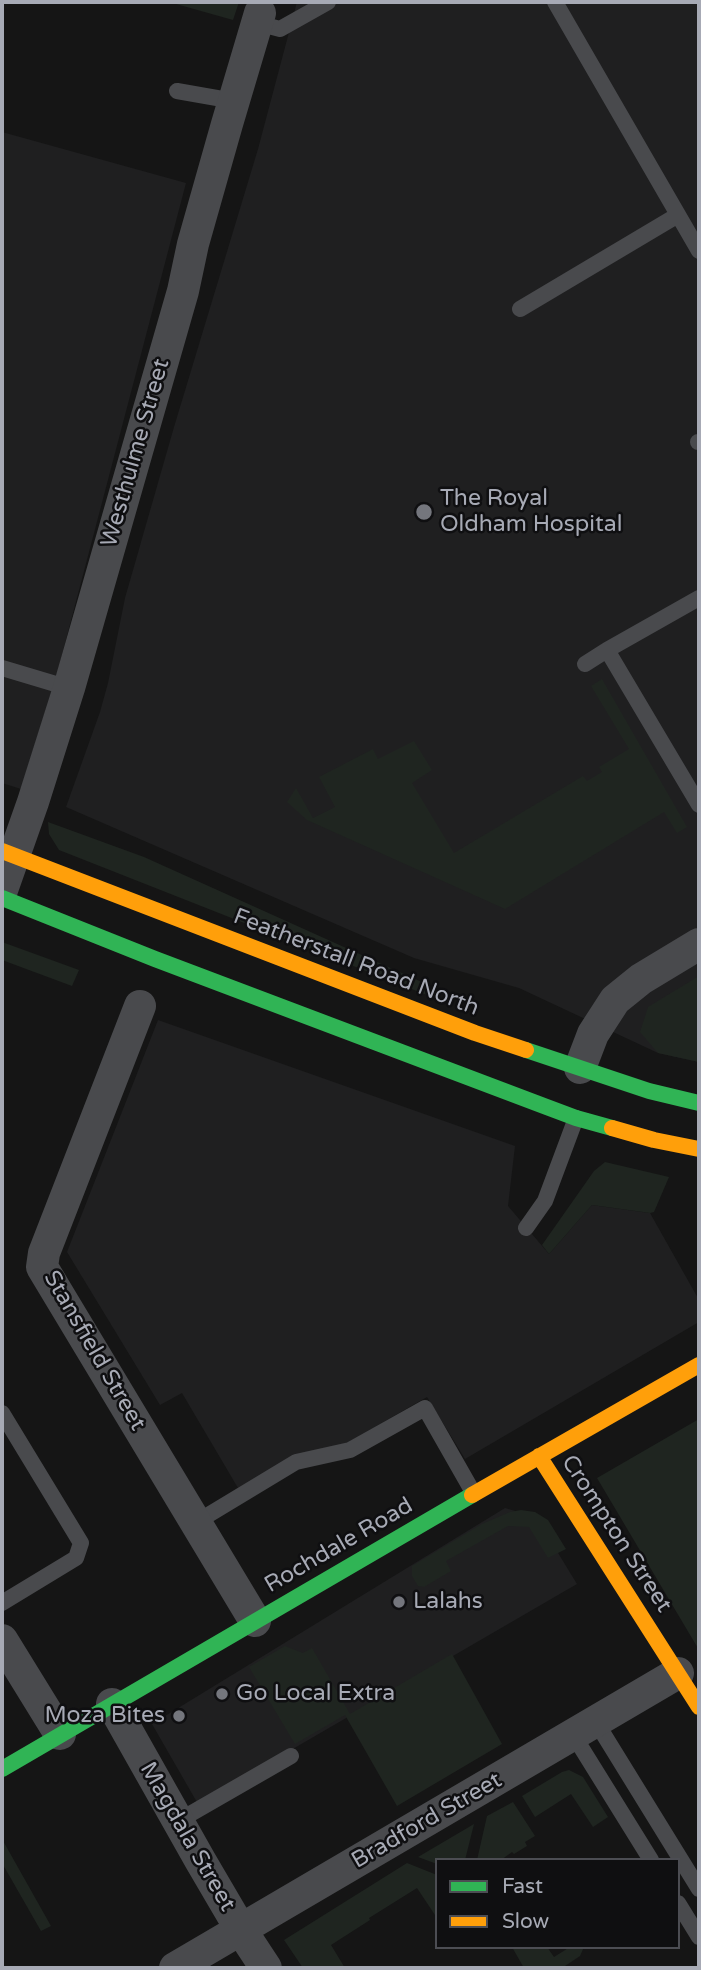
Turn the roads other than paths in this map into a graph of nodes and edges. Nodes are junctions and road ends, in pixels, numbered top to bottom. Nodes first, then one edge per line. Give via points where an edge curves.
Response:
1 (328, 2) edge
2 (555, 2) edge
3 (258, 18) joint
4 (177, 91) dead end
5 (234, 101) junction
6 (678, 215) junction
7 (693, 227) edge
8 (699, 251) edge
9 (520, 309) dead end
10 (699, 598) edge
11 (607, 650) junction
12 (585, 664) dead end
13 (2, 668) edge
14 (69, 688) junction
15 (699, 805) edge
16 (8, 853) edge
17 (2, 890) edge
18 (2, 898) edge
19 (699, 944) edge
20 (128, 1016) dead end
21 (580, 1068) junction
22 (699, 1103) edge
23 (576, 1118) junction
24 (699, 1149) edge
25 (526, 1228) dead end
26 (699, 1365) edge
27 (2, 1413) edge
28 (539, 1456) junction
29 (474, 1494) junction
30 (195, 1522) junction
31 (2, 1602) edge
32 (255, 1621) junction
33 (2, 1640) edge
34 (678, 1673) junction
35 (112, 1704) junction
36 (699, 1707) edge
37 (585, 1729) junction
38 (60, 1734) junction
39 (291, 1756) dead end
40 (2, 1769) edge
41 (178, 1821) junction
42 (650, 1858) edge
43 (677, 1858) edge
44 (680, 1862) edge
45 (699, 1889) edge
46 (680, 1906) edge
47 (241, 1930) junction
48 (699, 1937) edge
49 (176, 1968) edge
50 (266, 1968) edge

1 - 3 lane via 280,29
2 - 6 lane
3 - 5 street, Westhulme Street
4 - 5 lane
5 - 14 street, Westhulme Street
6 - 7 lane
6 - 9 lane
7 - 8 lane
10 - 11 lane
11 - 12 lane
11 - 15 lane
13 - 14 lane
14 - 16 street, Westhulme Street
16 - 17 street, Westhulme Street
16 - 21 main road, Featherstall Road North via 475,1033
18 - 23 main road
19 - 21 street via 615,1000 593,1034
20 - 30 street, Stansfield Street via 42,1267
21 - 22 main road, Featherstall Road North
23 - 24 main road
23 - 25 lane via 545,1200
26 - 28 main road, Rochdale Road
27 - 31 lane via 81,1543 76,1558
28 - 29 main road, Rochdale Road
28 - 34 main road, Crompton Street
29 - 30 lane via 425,1408 350,1450 296,1462
29 - 32 main road, Rochdale Road
30 - 32 street, Stansfield Street
32 - 35 main road, Rochdale Road
33 - 38 street
34 - 36 main road, Crompton Street
34 - 37 street, Bradford Street
35 - 38 main road, Rochdale Road
35 - 41 street, Magdala Street
37 - 42 lane
37 - 43 lane
37 - 47 street, Bradford Street
38 - 40 main road, Rochdale Road
39 - 41 lane
41 - 47 street, Magdala Street
44 - 45 lane
46 - 48 lane
47 - 49 street, Bradford Street
47 - 50 street, Magdala Street

